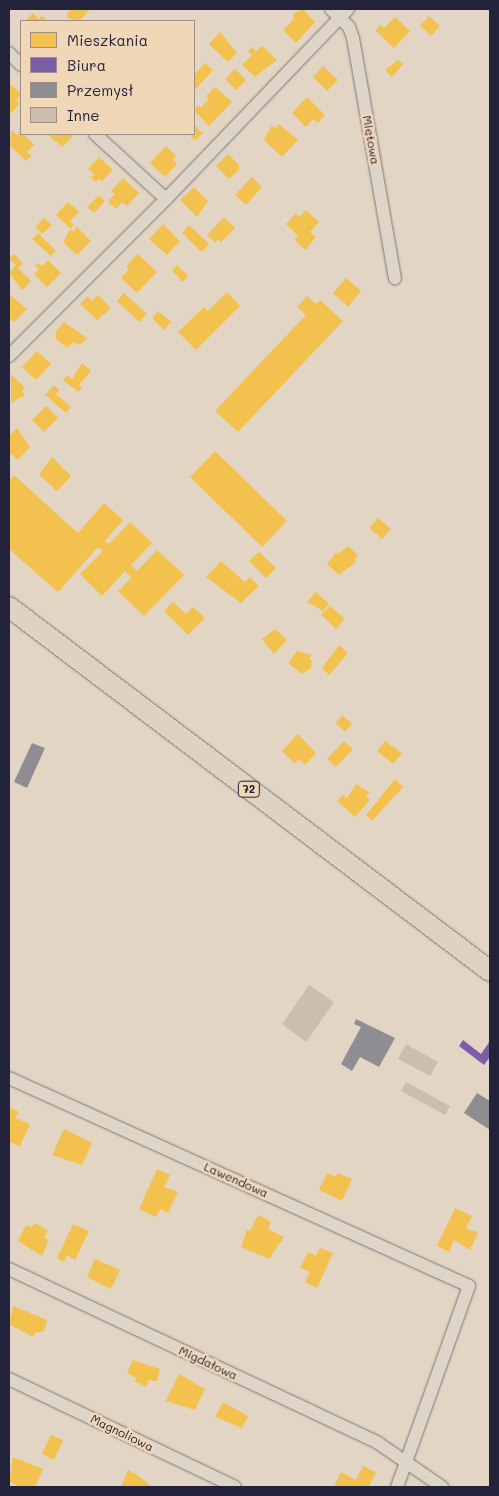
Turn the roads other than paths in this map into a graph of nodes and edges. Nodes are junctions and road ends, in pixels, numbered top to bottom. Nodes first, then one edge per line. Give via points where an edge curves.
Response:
1 (340, 12) edge
2 (9, 53) edge
3 (20, 64) edge
4 (97, 135) edge
5 (166, 199) junction
6 (395, 278) dead end
7 (9, 356) edge
8 (9, 607) edge
9 (490, 971) edge
10 (9, 1078) edge
11 (9, 1269) edge
12 (9, 1379) edge
13 (406, 1460) junction
14 (235, 1487) edge
15 (397, 1487) edge
16 (442, 1487) edge

1 - 5 street
1 - 6 street, Miętowa via 353,38
2 - 3 street
4 - 5 street
5 - 7 street
8 - 9 main road, 72
10 - 13 street, Lawendowa via 469,1286
11 - 13 street, Migdałowa
12 - 14 street, Magnoliowa
13 - 15 street
13 - 16 street, Migdałowa

